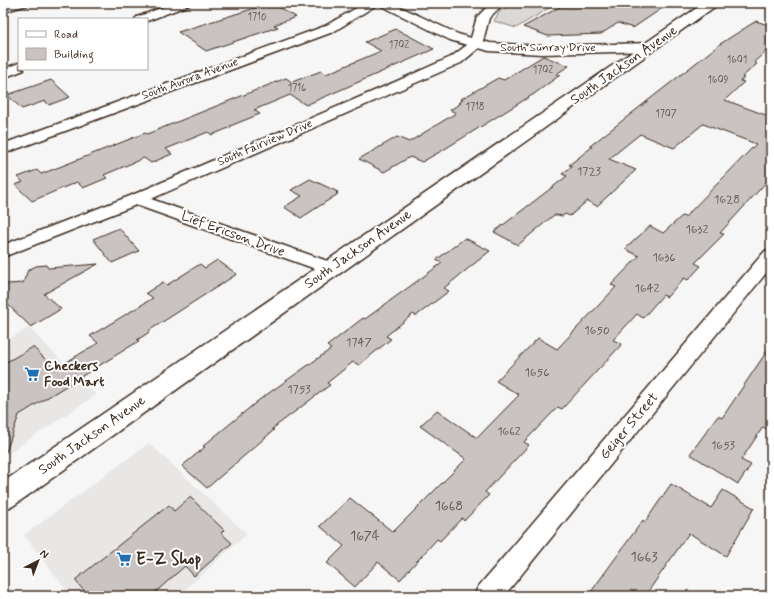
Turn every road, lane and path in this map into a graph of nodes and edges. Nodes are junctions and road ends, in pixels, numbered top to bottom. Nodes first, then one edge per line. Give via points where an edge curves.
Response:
1 (23, 3) edge
2 (185, 3) edge
3 (373, 3) edge
4 (383, 3) edge
5 (498, 3) edge
6 (713, 3) edge
7 (3, 9) edge
8 (144, 18) edge
9 (476, 44) junction
10 (651, 47) junction
11 (18, 67) edge
12 (3, 74) edge
13 (3, 149) edge
14 (136, 199) junction
15 (3, 251) edge
16 (771, 255) edge
17 (330, 268) junction
18 (3, 497) edge
19 (487, 596) edge

1 - 7 street
2 - 8 street
3 - 13 street, South Aurora Avenue via 329,29
4 - 9 street, South Sunray Drive
5 - 9 street via 483,17
6 - 10 main road, South Jackson Avenue
9 - 10 street, South Sunray Drive via 533,50
9 - 14 street, South Fairview Drive via 464,55 425,74
10 - 17 main road, South Jackson Avenue
11 - 12 street
14 - 15 street, South Fairview Drive
14 - 17 street, Lief Ericson Drive
16 - 19 street, Geiger Street
17 - 18 main road, South Jackson Avenue

